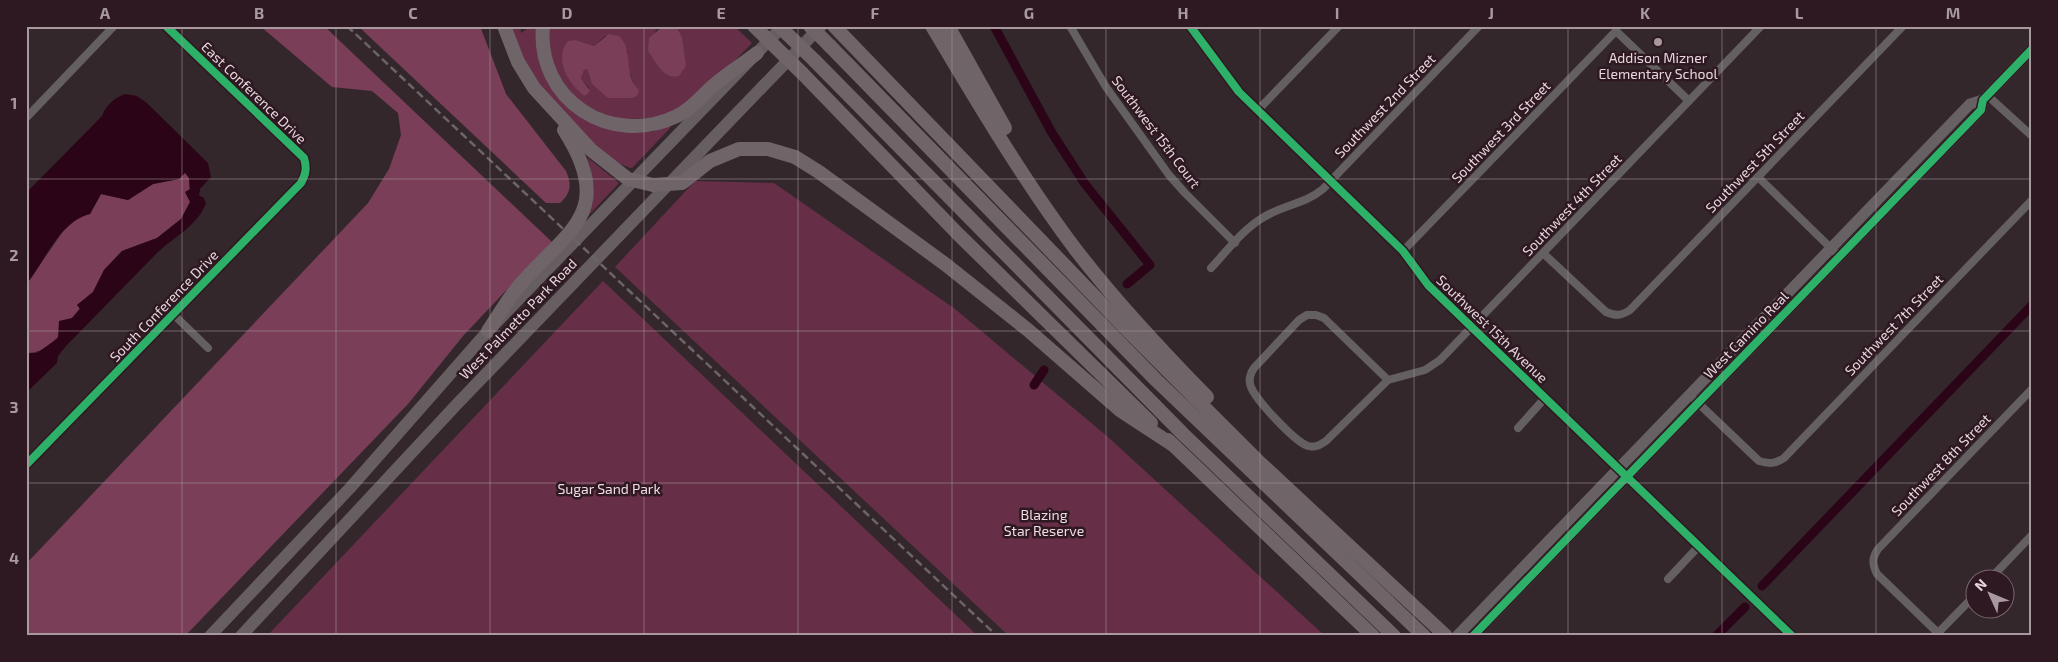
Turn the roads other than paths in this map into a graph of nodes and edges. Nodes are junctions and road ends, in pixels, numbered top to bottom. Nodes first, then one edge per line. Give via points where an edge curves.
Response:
1 (114, 26) edge
2 (166, 26) edge
3 (504, 26) edge
4 (543, 26) edge
5 (754, 26) edge
6 (779, 26) edge
7 (784, 26) edge
8 (811, 26) edge
9 (821, 26) edge
10 (932, 26) edge
11 (948, 26) edge
12 (1070, 26) edge
13 (1190, 26) edge
14 (1339, 26) edge
15 (1480, 26) edge
16 (1761, 26) edge
17 (1898, 28) edge
18 (837, 30) edge
19 (2032, 49) edge
20 (757, 53) junction
21 (1986, 98) junction
22 (1689, 101) junction
23 (546, 102) junction
24 (1258, 110) junction
25 (26, 118) edge
26 (2032, 136) edge
27 (303, 158) joint
28 (1026, 176) junction
29 (1758, 177) junction
30 (1330, 181) junction
31 (634, 182) junction
32 (667, 185) junction
33 (2032, 200) edge
34 (1235, 242) junction
35 (1830, 248) junction
36 (1404, 251) junction
37 (1543, 253) junction
38 (1839, 256) junction
39 (1211, 268) dead end
40 (173, 314) junction
41 (1472, 327) junction
42 (488, 331) junction
43 (208, 348) dead end
44 (1388, 380) junction
45 (2032, 389) edge
46 (1689, 394) junction
47 (1546, 398) junction
48 (1698, 403) junction
49 (1518, 428) dead end
50 (1173, 445) junction
51 (26, 465) edge
52 (1617, 469) junction
53 (1626, 477) junction
54 (1324, 522) junction
55 (2032, 536) edge
56 (1699, 546) junction
57 (1999, 570) edge
58 (1668, 578) dead end
59 (1966, 604) edge
60 (240, 605) junction
61 (256, 620) junction
62 (1936, 634) edge
63 (1423, 635) edge
64 (210, 636) edge
65 (241, 636) edge
66 (1373, 636) edge
67 (1394, 636) edge
68 (1446, 636) edge
69 (1457, 636) edge
70 (1473, 636) edge
71 (1792, 636) edge

1 - 25 street
2 - 27 street, East Conference Drive
3 - 23 highway via 525,76
4 - 20 highway via 545,60 561,91 588,114 626,126 652,125 685,112 714,85
5 - 50 highway, bridge
6 - 67 highway, bridge via 1177,428
7 - 20 main road, West Palmetto Park Road
8 - 63 highway, bridge via 1149,373
9 - 32 main road, West Palmetto Park Road
10 - 28 highway
11 - 28 highway via 1014,145
12 - 34 street, Southwest 15th Court via 1106,87 1169,175
13 - 24 street, Southwest 15th Avenue via 1223,72
14 - 24 street
15 - 30 street, Southwest 2nd Street
16 - 22 street, Southwest 4th Street
17 - 29 street, Southwest 5th Street
18 - 54 highway via 1155,358
19 - 21 street, West Camino Real
20 - 31 main road, West Palmetto Park Road
21 - 26 street
21 - 35 street, West Camino Real via 1970,104
21 - 38 street, West Camino Real via 1981,110
22 - 36 street, Southwest 3rd Street via 1616,31
22 - 37 street, Southwest 4th Street
23 - 31 highway via 599,157
23 - 42 highway via 580,160 586,188 584,207 575,228 514,292
24 - 30 street, Southwest 15th Avenue
27 - 40 street, South Conference Drive via 306,167 301,182
28 - 54 highway via 1074,248 1101,281
29 - 35 street
29 - 37 street, Southwest 5th Street via 1623,314 1614,316 1606,312
30 - 34 street, Southwest 2nd Street via 1309,200 1263,217
30 - 36 street, Southwest 15th Avenue
31 - 32 highway
31 - 42 main road, West Palmetto Park Road
32 - 50 highway via 682,183 701,166 730,150 768,149 795,157 952,270 1121,410
32 - 61 main road, West Palmetto Park Road
33 - 48 street, Southwest 7th Street via 1784,458 1772,463 1760,460
34 - 39 street, Southwest 2nd Street
35 - 38 street
35 - 46 street, West Camino Real
36 - 41 street, Southwest 15th Avenue via 1428,285
37 - 41 street, Southwest 4th Street
38 - 48 street, West Camino Real
40 - 43 street
40 - 51 street, South Conference Drive
41 - 44 street, Southwest 4th Street via 1433,366
41 - 47 street, Southwest 15th Avenue
42 - 60 main road, West Palmetto Park Road via 350,488
44 - 44 street via 1324,318 1316,315 1300,320 1254,368 1250,385 1284,426 1302,444 1310,447 1326,441
45 - 62 street, Southwest 8th Street via 1878,549 1873,561 1877,574
46 - 48 street
46 - 52 street, West Camino Real
47 - 49 street
47 - 52 street, Southwest 15th Avenue
48 - 53 street, West Camino Real
50 - 66 highway
52 - 53 street, Southwest 15th Avenue
52 - 69 street, West Camino Real
53 - 56 street, Southwest 15th Avenue
53 - 70 street, West Camino Real
54 - 68 highway
55 - 57 street
56 - 58 street
56 - 71 street, Southwest 15th Avenue
59 - 62 street
60 - 61 main road
60 - 64 main road, West Palmetto Park Road
61 - 65 main road, West Palmetto Park Road

